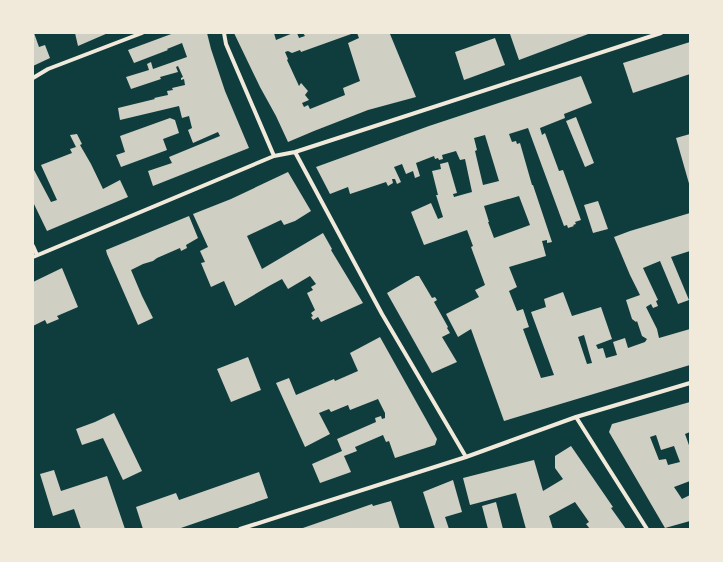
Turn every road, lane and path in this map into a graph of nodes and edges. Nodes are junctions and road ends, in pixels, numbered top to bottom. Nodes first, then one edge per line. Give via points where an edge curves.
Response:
1 (142, 33) edge
2 (224, 33) edge
3 (661, 33) edge
4 (33, 78) edge
5 (295, 152) junction
6 (274, 156) junction
7 (33, 246) edge
8 (35, 256) edge
9 (690, 383) edge
10 (576, 417) junction
11 (466, 457) junction
12 (240, 529) edge
13 (647, 529) edge

1 - 4 street via 48,69
2 - 6 street via 226,44
3 - 5 street
5 - 6 street
5 - 11 street via 379,309
6 - 8 street
7 - 8 street
9 - 10 street
10 - 11 street
10 - 13 street
11 - 12 street

